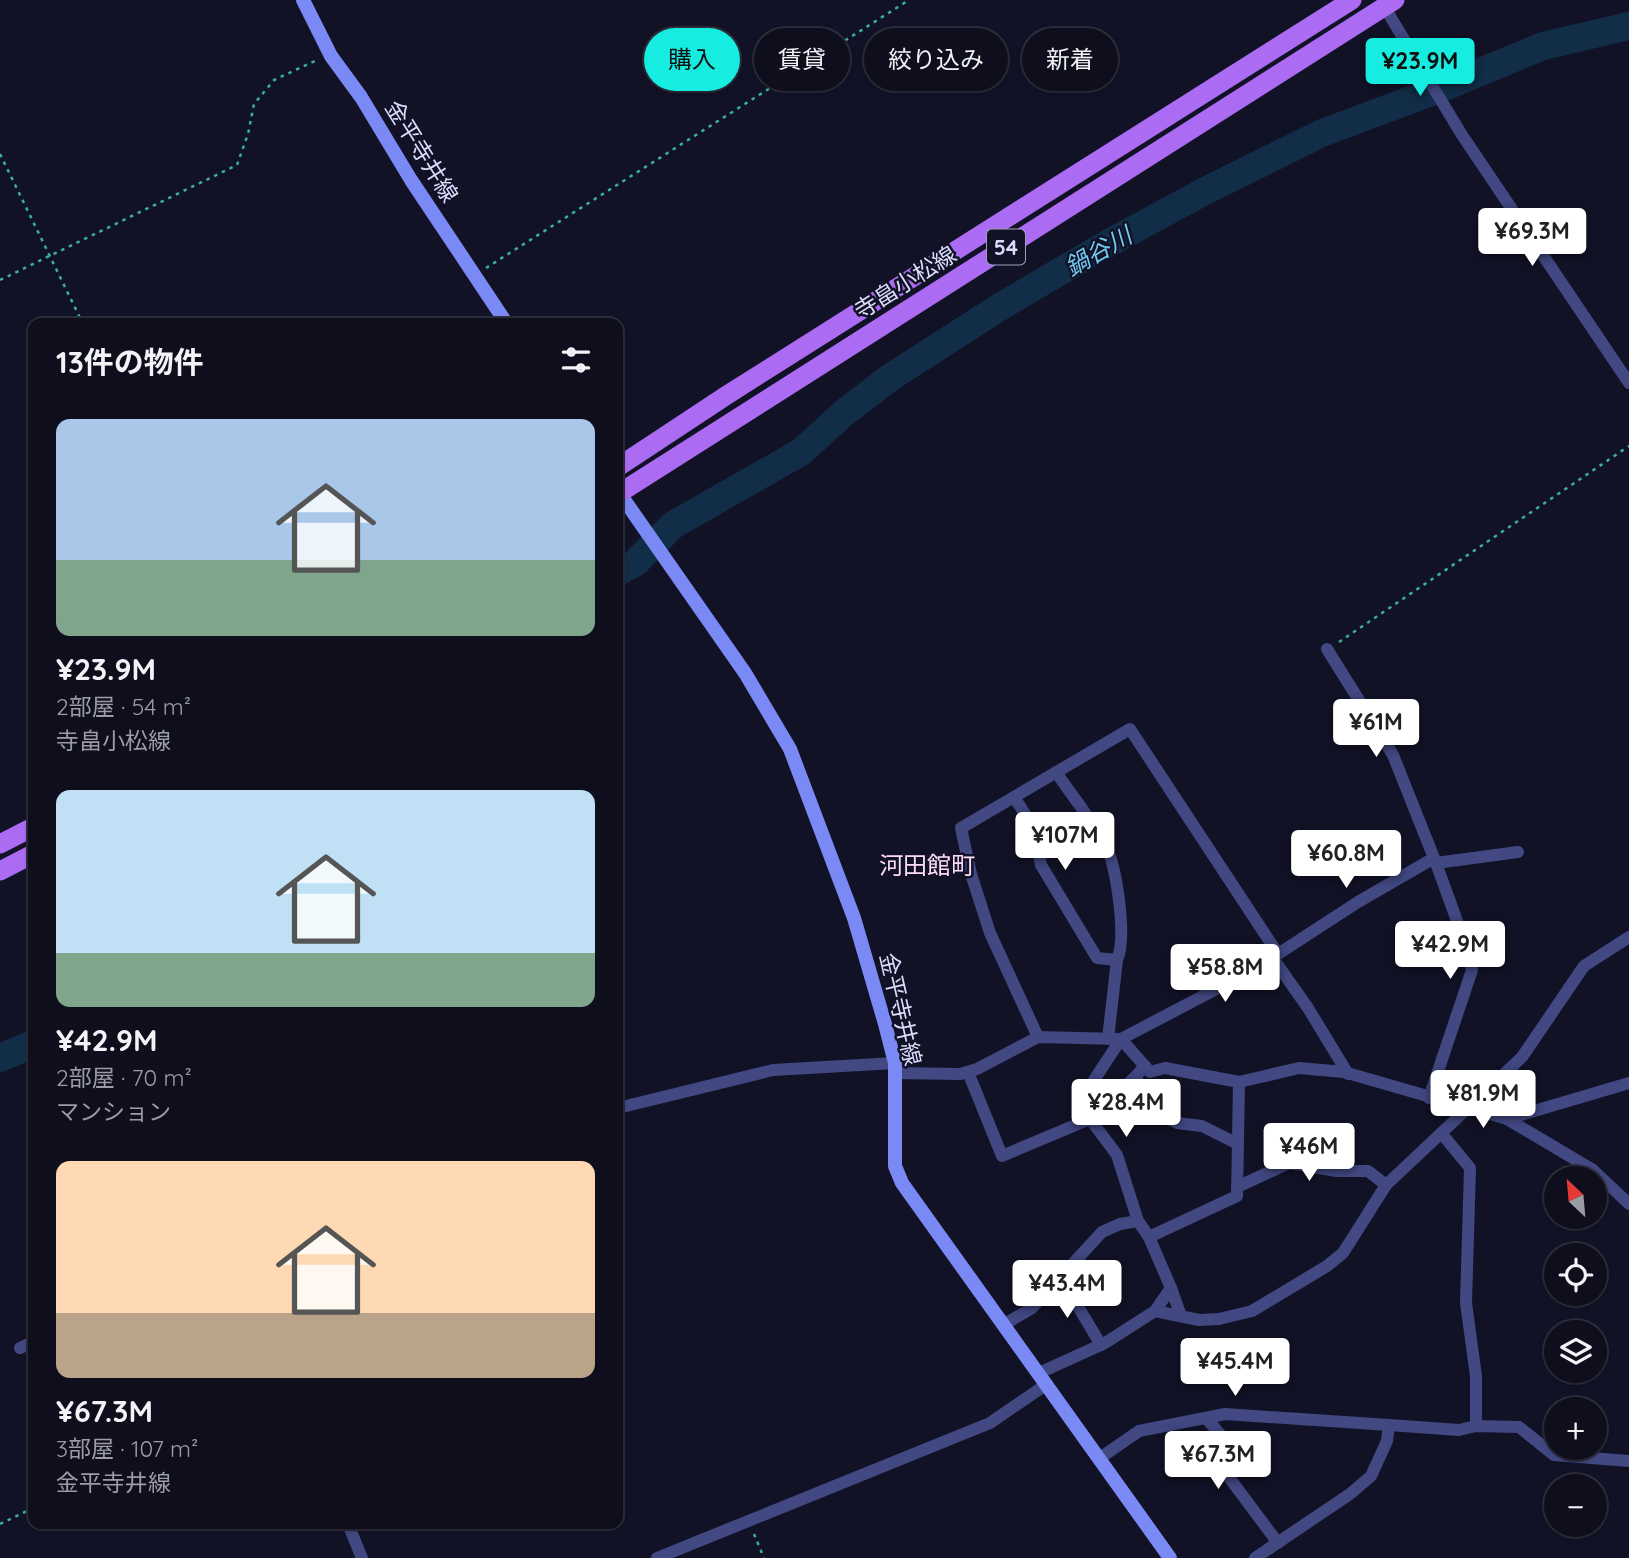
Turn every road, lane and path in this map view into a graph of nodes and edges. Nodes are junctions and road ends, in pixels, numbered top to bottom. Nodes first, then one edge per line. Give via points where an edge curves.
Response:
1 (303, 0) edge
2 (909, 0) edge
3 (1352, 0) edge
4 (1386, 2) edge
5 (331, 56) junction
6 (0, 154) edge
7 (50, 256) junction
8 (475, 276) junction
9 (0, 280) edge
10 (80, 318) edge
11 (503, 318) edge
12 (1629, 383) edge
13 (1629, 446) edge
14 (623, 464) edge
15 (623, 490) edge
16 (623, 500) edge
17 (1328, 649) joint
18 (1056, 772) junction
19 (1014, 797) junction
20 (28, 830) edge
21 (0, 844) edge
22 (1518, 852) dead end
23 (28, 857) edge
24 (1435, 861) junction
25 (0, 871) edge
26 (1629, 937) edge
27 (1275, 956) junction
28 (1116, 960) junction
29 (1038, 1037) junction
30 (1114, 1039) junction
31 (1145, 1066) junction
32 (894, 1068) junction
33 (968, 1072) junction
34 (1348, 1073) junction
35 (1135, 1077) junction
36 (1239, 1082) junction
37 (1629, 1083) edge
38 (1429, 1098) junction
39 (623, 1107) edge
40 (1467, 1108) junction
41 (1093, 1116) junction
42 (1507, 1119) junction
43 (1442, 1134) junction
44 (1238, 1144) junction
45 (1386, 1185) junction
46 (1237, 1187) junction
47 (1629, 1204) edge
48 (1138, 1221) junction
49 (1149, 1237) junction
50 (1061, 1278) junction
51 (1171, 1288) junction
52 (1155, 1311) junction
53 (1181, 1316) junction
54 (1003, 1325) junction
55 (28, 1344) edge
56 (1101, 1345) junction
57 (20, 1348) dead end
58 (1043, 1378) junction
59 (1206, 1418) junction
60 (1389, 1425) junction
61 (1476, 1426) junction
62 (1100, 1458) junction
63 (1629, 1461) edge
64 (28, 1510) edge
65 (749, 1521) junction
66 (0, 1524) edge
67 (350, 1529) edge
68 (1278, 1543) junction
69 (362, 1558) edge
70 (657, 1558) edge
71 (764, 1558) edge
72 (1170, 1558) edge
73 (1255, 1558) edge

1 - 5 main road, 金平寺井線
2 - 8 path
3 - 14 main road, 寺畠小松線 / 54
4 - 12 street via 1462,135
4 - 15 main road, 寺畠小松線 / 54
5 - 7 path via 274,80 254,104 237,165
5 - 8 main road, 金平寺井線
6 - 7 path
7 - 9 path
7 - 10 path
8 - 11 main road, 金平寺井線
13 - 17 path
16 - 32 main road, 金平寺井線 via 745,673 790,749 854,918
17 - 24 street via 1393,755
18 - 19 street
18 - 27 street via 1130,729
18 - 28 street via 1107,847 1118,894 1122,948
19 - 28 street via 1034,828 1041,865 1097,958
19 - 29 street via 961,828 990,933
20 - 21 main road
22 - 24 street
23 - 25 main road
24 - 27 street via 1358,902
24 - 38 street via 1472,970
26 - 40 street via 1584,966 1522,1057
27 - 30 street
27 - 34 street
28 - 30 street
29 - 30 street
29 - 33 street
30 - 31 street
30 - 41 street via 1094,1080
31 - 35 street
31 - 36 street via 1150,1072 1165,1068
32 - 33 street
32 - 39 street via 773,1070
32 - 54 main road, 金平寺井線 via 895,1166 902,1183
33 - 41 street via 1002,1156
34 - 36 street via 1299,1068
34 - 38 street
35 - 41 street
35 - 44 street via 1161,1115 1177,1123 1202,1126
36 - 44 street
37 - 42 street
38 - 40 street
40 - 42 street
40 - 43 street
41 - 48 street via 1117,1155
42 - 47 street via 1593,1170
43 - 45 street
43 - 61 street via 1470,1168 1466,1303 1476,1376
44 - 46 street
45 - 46 street via 1368,1171 1289,1163
45 - 53 street via 1343,1254 1327,1266 1252,1311 1219,1320
46 - 49 street via 1237,1196
48 - 49 street
48 - 50 street via 1102,1232
49 - 51 street
50 - 54 street via 1032,1308
50 - 56 street
51 - 52 street
51 - 53 street
52 - 53 street
52 - 56 street
54 - 58 main road, 金平寺井線
55 - 57 street
56 - 58 street
58 - 62 main road, 金平寺井線
58 - 65 street via 990,1423
59 - 60 street via 1225,1414
59 - 62 street via 1139,1431
59 - 68 street via 1244,1462 1228,1476
60 - 61 street via 1459,1430
60 - 68 street via 1371,1476
61 - 63 street via 1520,1427 1555,1455
62 - 72 main road, 金平寺井線
64 - 66 path
65 - 70 street
65 - 71 path
67 - 69 street
68 - 73 street

